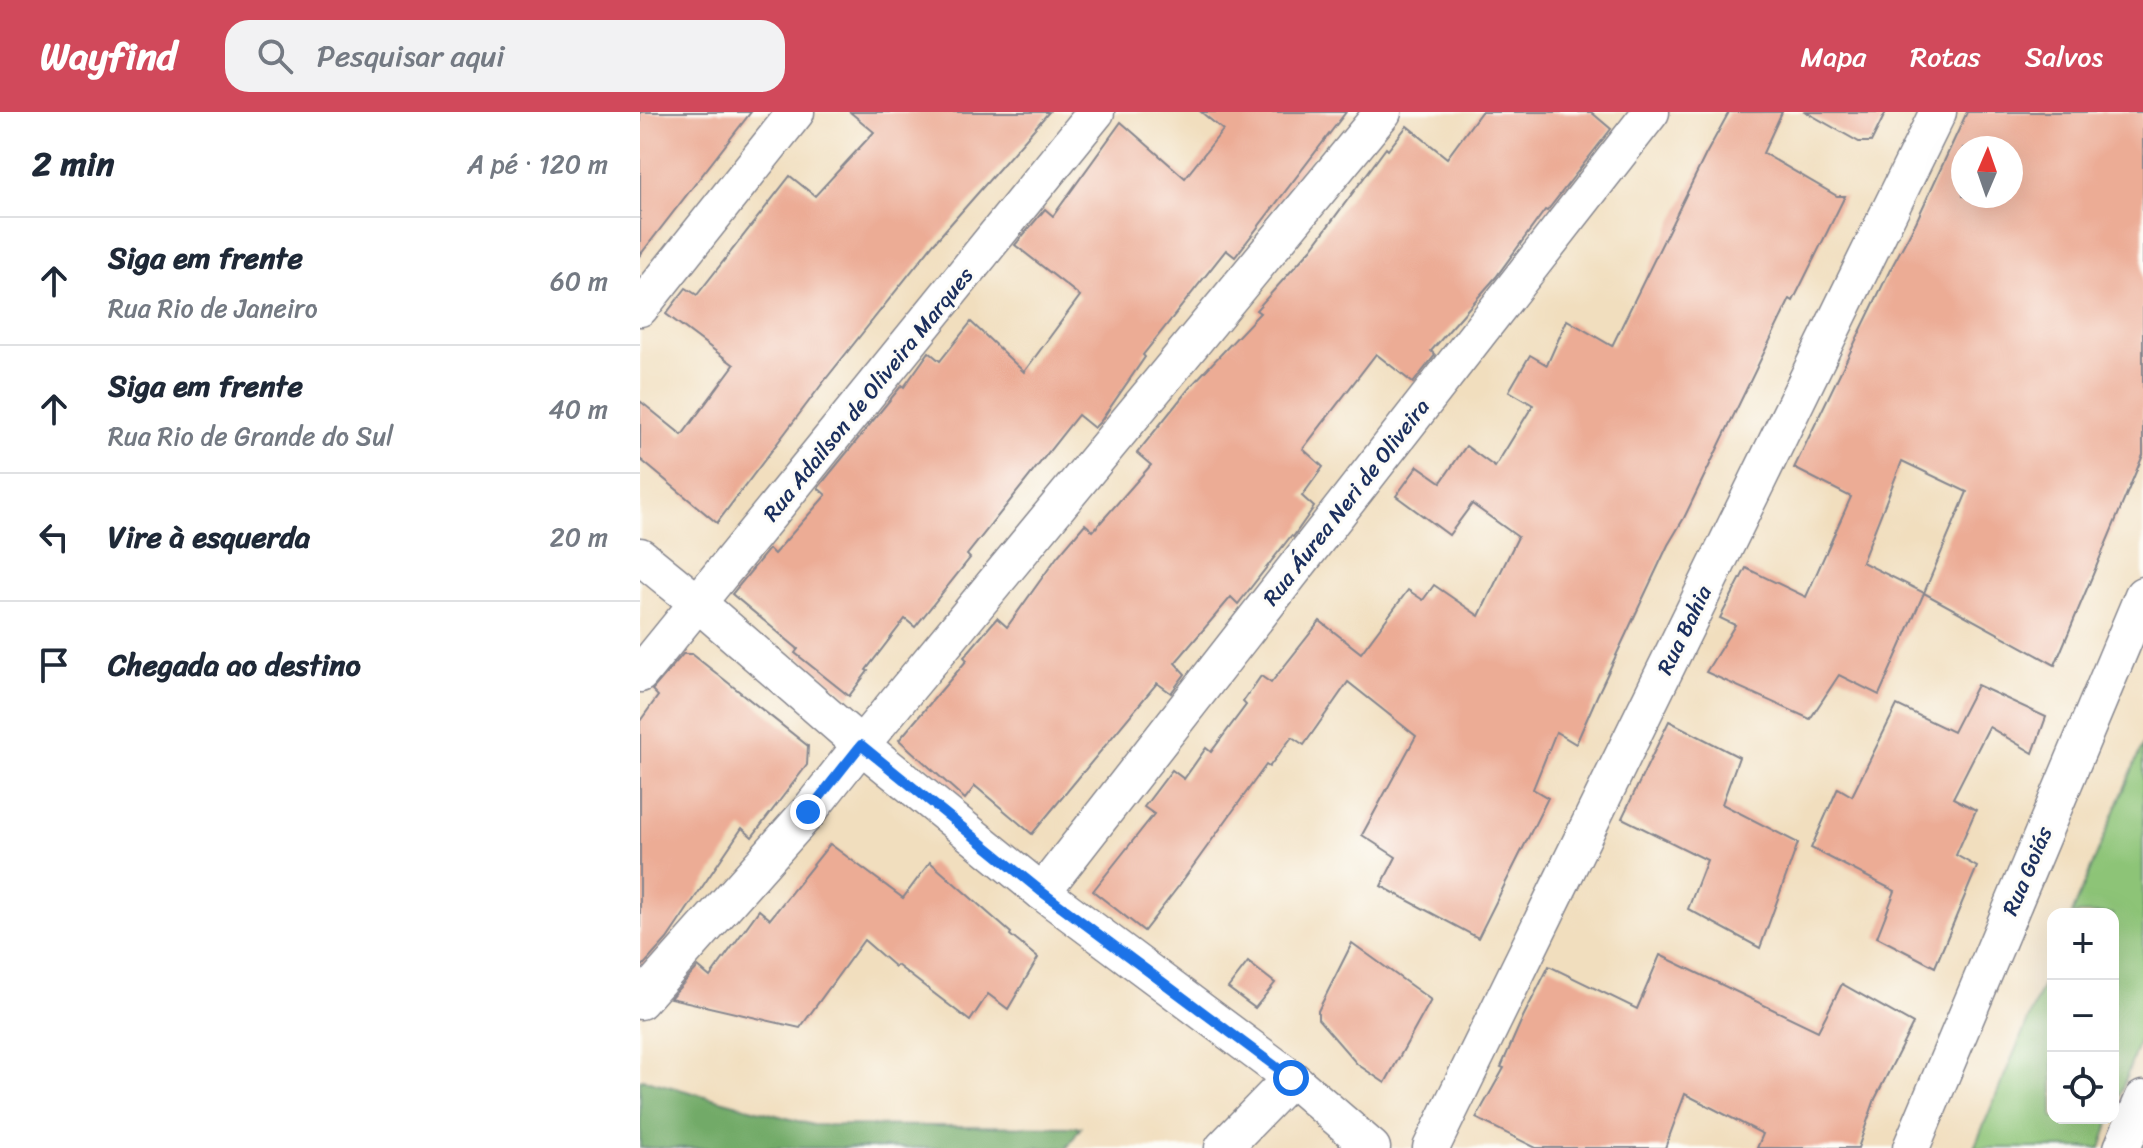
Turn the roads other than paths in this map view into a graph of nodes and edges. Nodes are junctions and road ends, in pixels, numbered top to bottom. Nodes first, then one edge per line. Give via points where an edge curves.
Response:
1 (796, 112) edge
2 (1096, 112) edge
3 (1383, 112) edge
4 (1651, 112) edge
5 (1938, 112) edge
6 (640, 308) edge
7 (640, 556) edge
8 (2143, 595) edge
9 (699, 604) junction
10 (640, 674) edge
11 (861, 745) junction
12 (1042, 892) junction
13 (640, 1001) edge
14 (1291, 1078) junction
15 (2143, 1099) edge
16 (1223, 1148) edge
17 (1372, 1148) edge
18 (1431, 1148) edge
19 (1911, 1148) edge
20 (2122, 1148) edge

1 - 6 street
2 - 9 street, Rua Adailson de Oliveira Marques
3 - 11 street
4 - 12 street, Rua Áurea Neri de Oliveira
5 - 18 street, Rua Bahia
7 - 9 street
8 - 19 street, Rua Goiás
9 - 10 street, Rua Adailson de Oliveira Marques
9 - 11 street
11 - 12 street
11 - 13 street
12 - 14 street
14 - 16 street
14 - 17 street
15 - 20 street

